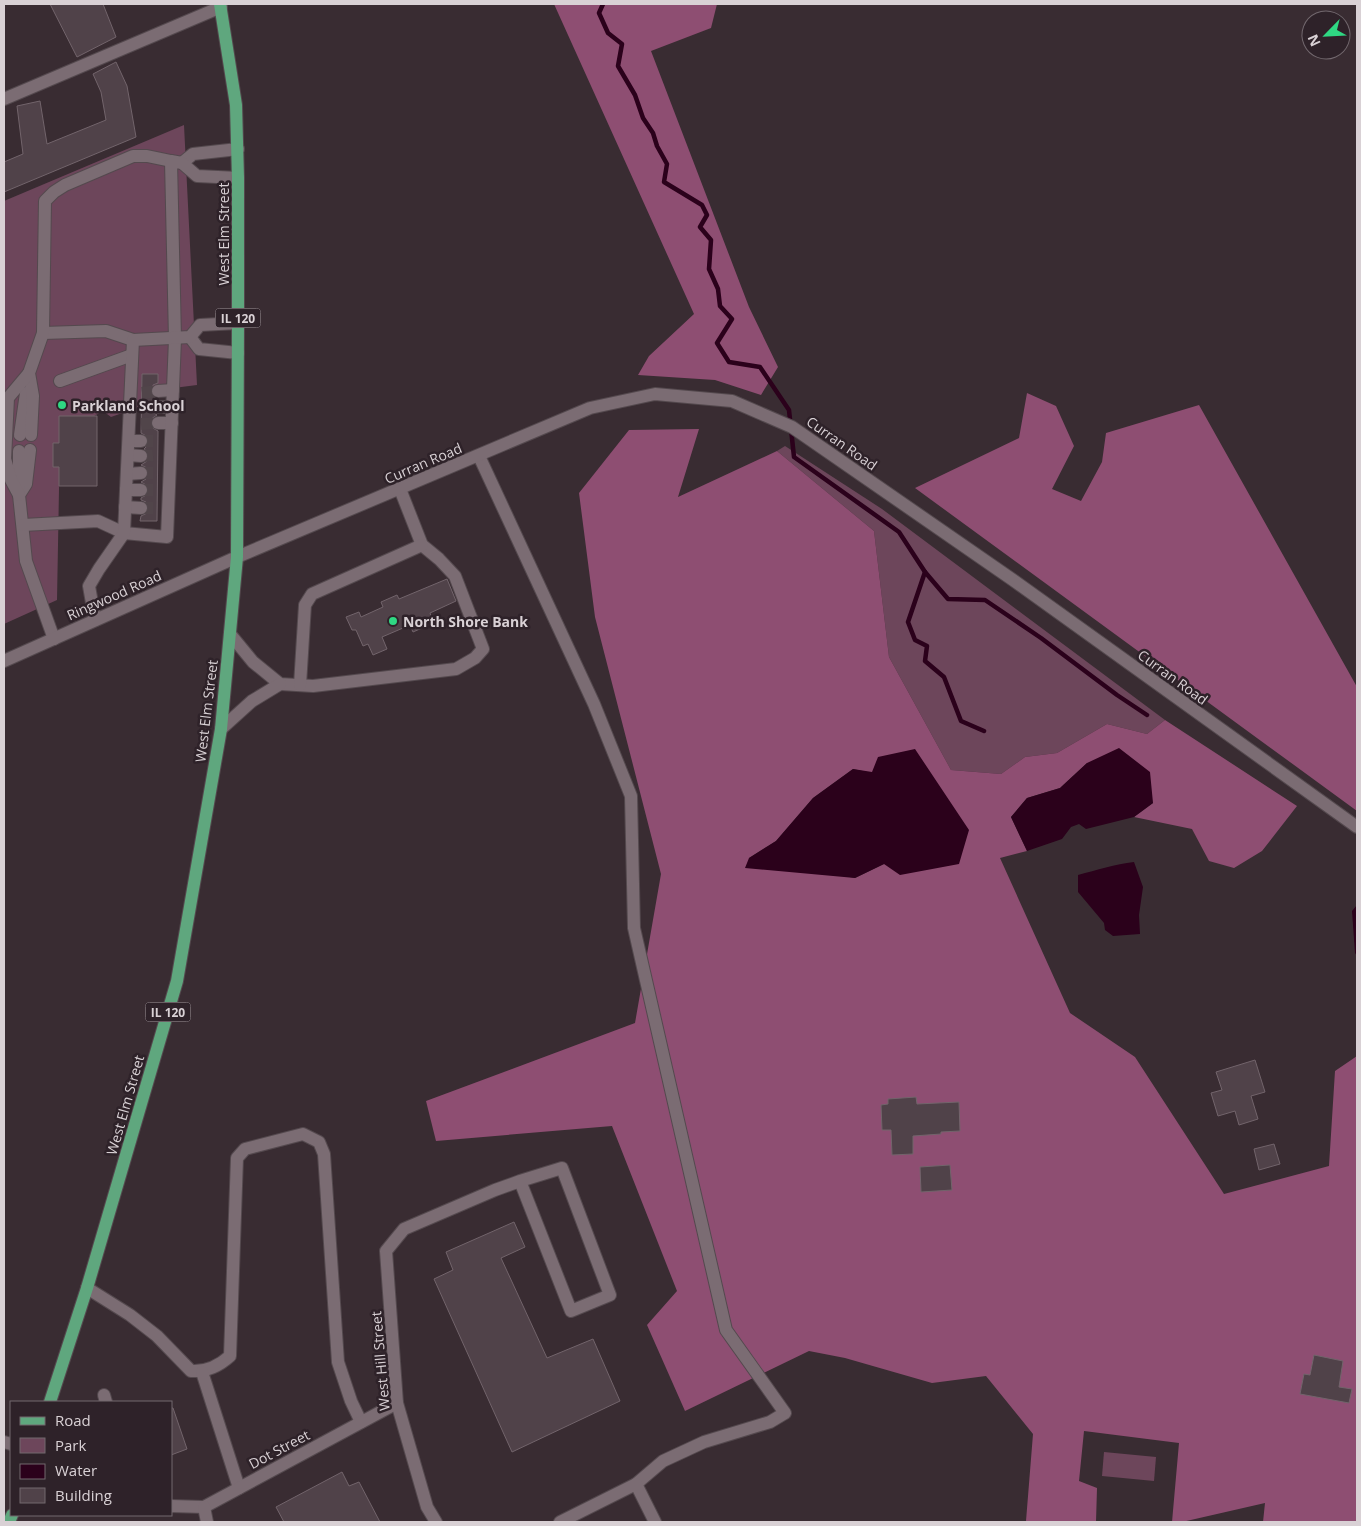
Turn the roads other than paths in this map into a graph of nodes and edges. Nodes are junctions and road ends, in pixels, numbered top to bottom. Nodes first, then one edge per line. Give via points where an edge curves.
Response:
1 (220, 5) edge
2 (4, 99) edge
3 (238, 149) junction
4 (177, 162) junction
5 (238, 178) junction
6 (238, 323) junction
7 (43, 333) junction
8 (190, 337) junction
9 (175, 339) junction
10 (133, 340) junction
11 (238, 353) junction
12 (132, 355) junction
13 (29, 373) junction
14 (60, 381) dead end
15 (173, 390) junction
16 (158, 391) tunnel mouth
17 (173, 406) junction
18 (158, 408) tunnel mouth
19 (158, 423) tunnel mouth
20 (172, 423) junction
21 (26, 435) dead end
22 (171, 440) junction
23 (158, 441) tunnel mouth
24 (24, 451) dead end
25 (128, 455) junction
26 (158, 455) tunnel mouth
27 (171, 455) junction
28 (141, 456) tunnel mouth
29 (479, 456) junction
30 (127, 474) junction
31 (141, 474) tunnel mouth
32 (400, 489) junction
33 (126, 490) junction
34 (141, 490) tunnel mouth
35 (19, 495) junction
36 (126, 507) junction
37 (141, 508) tunnel mouth
38 (23, 525) junction
39 (124, 533) junction
40 (422, 545) junction
41 (237, 557) junction
42 (95, 620) junction
43 (230, 634) junction
44 (54, 639) junction
45 (4, 661) edge
46 (280, 684) junction
47 (300, 685) junction
48 (220, 729) junction
49 (1357, 828) edge
50 (520, 1181) junction
51 (86, 1288) junction
52 (202, 1372) junction
53 (50, 1401) edge
54 (397, 1403) junction
55 (361, 1422) junction
56 (636, 1484) junction
57 (239, 1488) junction
58 (172, 1506) edge
59 (204, 1507) junction
60 (207, 1522) edge
61 (436, 1522) edge
62 (560, 1522) edge
63 (655, 1522) edge

1 - 2 street
1 - 3 main road, West Elm Street / IL 120 via 236,105
3 - 4 street via 193,154
3 - 5 main road, West Elm Street / IL 120
4 - 5 street via 198,176
4 - 7 street via 133,156 65,185 45,201
4 - 9 street
5 - 6 main road, West Elm Street / IL 120
6 - 8 street via 200,325
6 - 11 main road, West Elm Street / IL 120
7 - 10 street via 106,331
7 - 13 street
8 - 9 street
8 - 11 street via 199,349
9 - 10 street
9 - 15 street
10 - 12 street
11 - 41 main road, West Elm Street / IL 120
12 - 14 street
12 - 25 street via 136,393 135,441
13 - 21 street via 33,396
13 - 35 street via 8,398 5,459
15 - 16 street
15 - 17 street
17 - 18 street
17 - 20 street
19 - 20 street
20 - 22 street
22 - 23 street
22 - 27 street
24 - 35 street
25 - 28 street
25 - 30 street
26 - 27 street
27 - 39 street via 164,473 163,490 167,536
29 - 32 street, Curran Road
29 - 49 street, Curran Road via 582,411 609,404 655,394 732,401 792,427 1013,580
29 - 56 street via 594,704 631,796 634,928 726,1330 785,1414 770,1422 704,1442 663,1461
30 - 31 street
30 - 33 street
32 - 40 street
32 - 41 street, Curran Road
33 - 34 street
33 - 36 street
35 - 38 street
36 - 37 street
36 - 39 street
38 - 39 street via 98,520
38 - 44 street via 26,561
39 - 42 street via 89,586
40 - 47 street via 312,594 305,605
40 - 47 street via 454,576 483,649 456,669
41 - 42 street, Ringwood Road
41 - 43 main road, West Elm Street / IL 120
42 - 44 street, Ringwood Road
43 - 46 street via 254,662
43 - 48 main road, West Elm Street / IL 120
44 - 45 street, Ringwood Road
46 - 47 street
46 - 48 street via 252,701
48 - 51 main road, West Elm Street / IL 120 via 176,981
50 - 50 street via 571,1311 610,1295 562,1168
50 - 54 street, West Hill Street via 404,1229 386,1251
51 - 52 street via 157,1336 191,1371
51 - 53 main road, West Elm Street / IL 120
52 - 55 street via 223,1363 230,1356 237,1158 245,1149 303,1134 319,1142 324,1154 338,1362
52 - 57 street
54 - 55 street, Dot Street
54 - 61 street, West Hill Street via 428,1507
55 - 57 street, Dot Street
56 - 62 street
56 - 63 street
57 - 59 street, Dot Street
58 - 59 street
59 - 60 street

